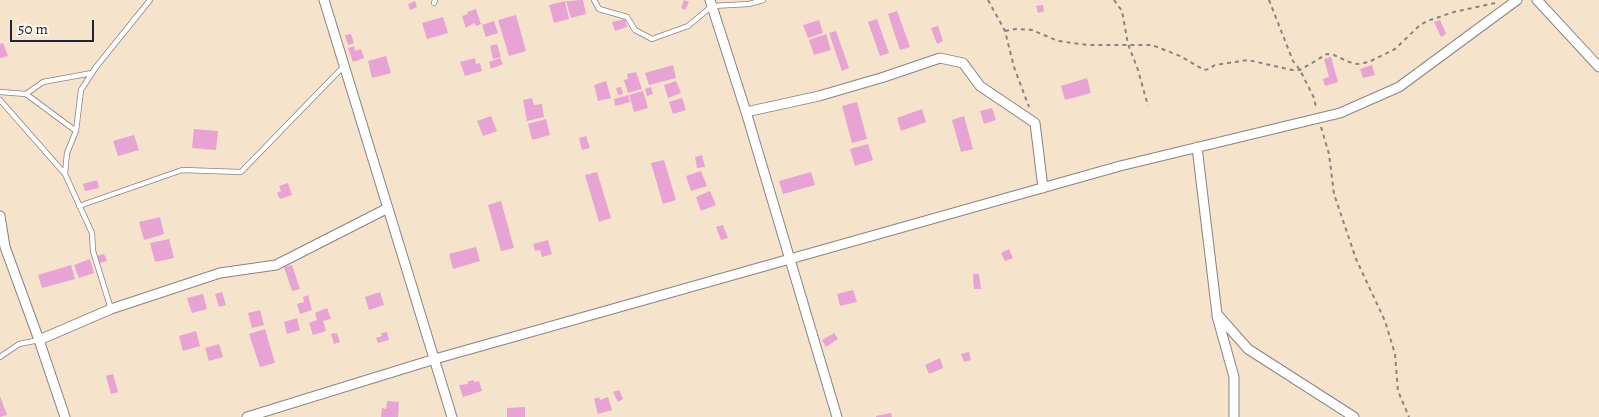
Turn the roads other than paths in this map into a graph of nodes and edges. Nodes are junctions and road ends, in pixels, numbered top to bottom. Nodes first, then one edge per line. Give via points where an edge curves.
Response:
1 (150, 0) edge
2 (324, 0) edge
3 (594, 0) edge
4 (763, 0) edge
5 (1517, 0) edge
6 (1537, 0) edge
7 (711, 3) edge
8 (344, 66) junction
9 (1599, 67) edge
10 (92, 73) junction
11 (0, 92) edge
12 (26, 94) junction
13 (0, 100) edge
14 (746, 112) junction
15 (76, 131) junction
16 (1197, 148) junction
17 (65, 174) junction
18 (1043, 188) junction
19 (79, 206) junction
20 (388, 208) junction
21 (0, 216) edge
22 (788, 259) junction
23 (112, 309) junction
24 (1217, 314) junction
25 (39, 340) junction
26 (0, 357) edge
27 (435, 359) junction
28 (64, 417) edge
29 (247, 417) edge
30 (452, 417) edge
31 (837, 417) edge
32 (1234, 417) edge
33 (1354, 417) edge

1 - 10 lane
2 - 8 street
3 - 7 lane via 599,8 627,17 634,30 652,38 688,26
4 - 7 lane via 749,4
5 - 16 street via 1399,87 1340,113
6 - 9 street
7 - 14 street
8 - 19 lane via 241,172 182,170
8 - 20 street
10 - 12 lane via 43,82
10 - 15 lane via 81,90
11 - 12 lane
12 - 15 lane
13 - 17 lane
14 - 18 street via 819,96 940,58 962,63 980,86 1034,123
14 - 22 street
15 - 17 lane via 67,153
16 - 18 street
16 - 24 street
17 - 19 lane
18 - 22 street
19 - 23 lane via 92,233 93,251
20 - 23 street via 276,265 220,273
20 - 27 street
21 - 25 street via 6,247
22 - 27 street
22 - 31 street
23 - 25 street
24 - 32 street via 1234,377
24 - 33 street via 1248,349
25 - 26 lane via 20,344
25 - 28 street
27 - 29 street
27 - 30 street

